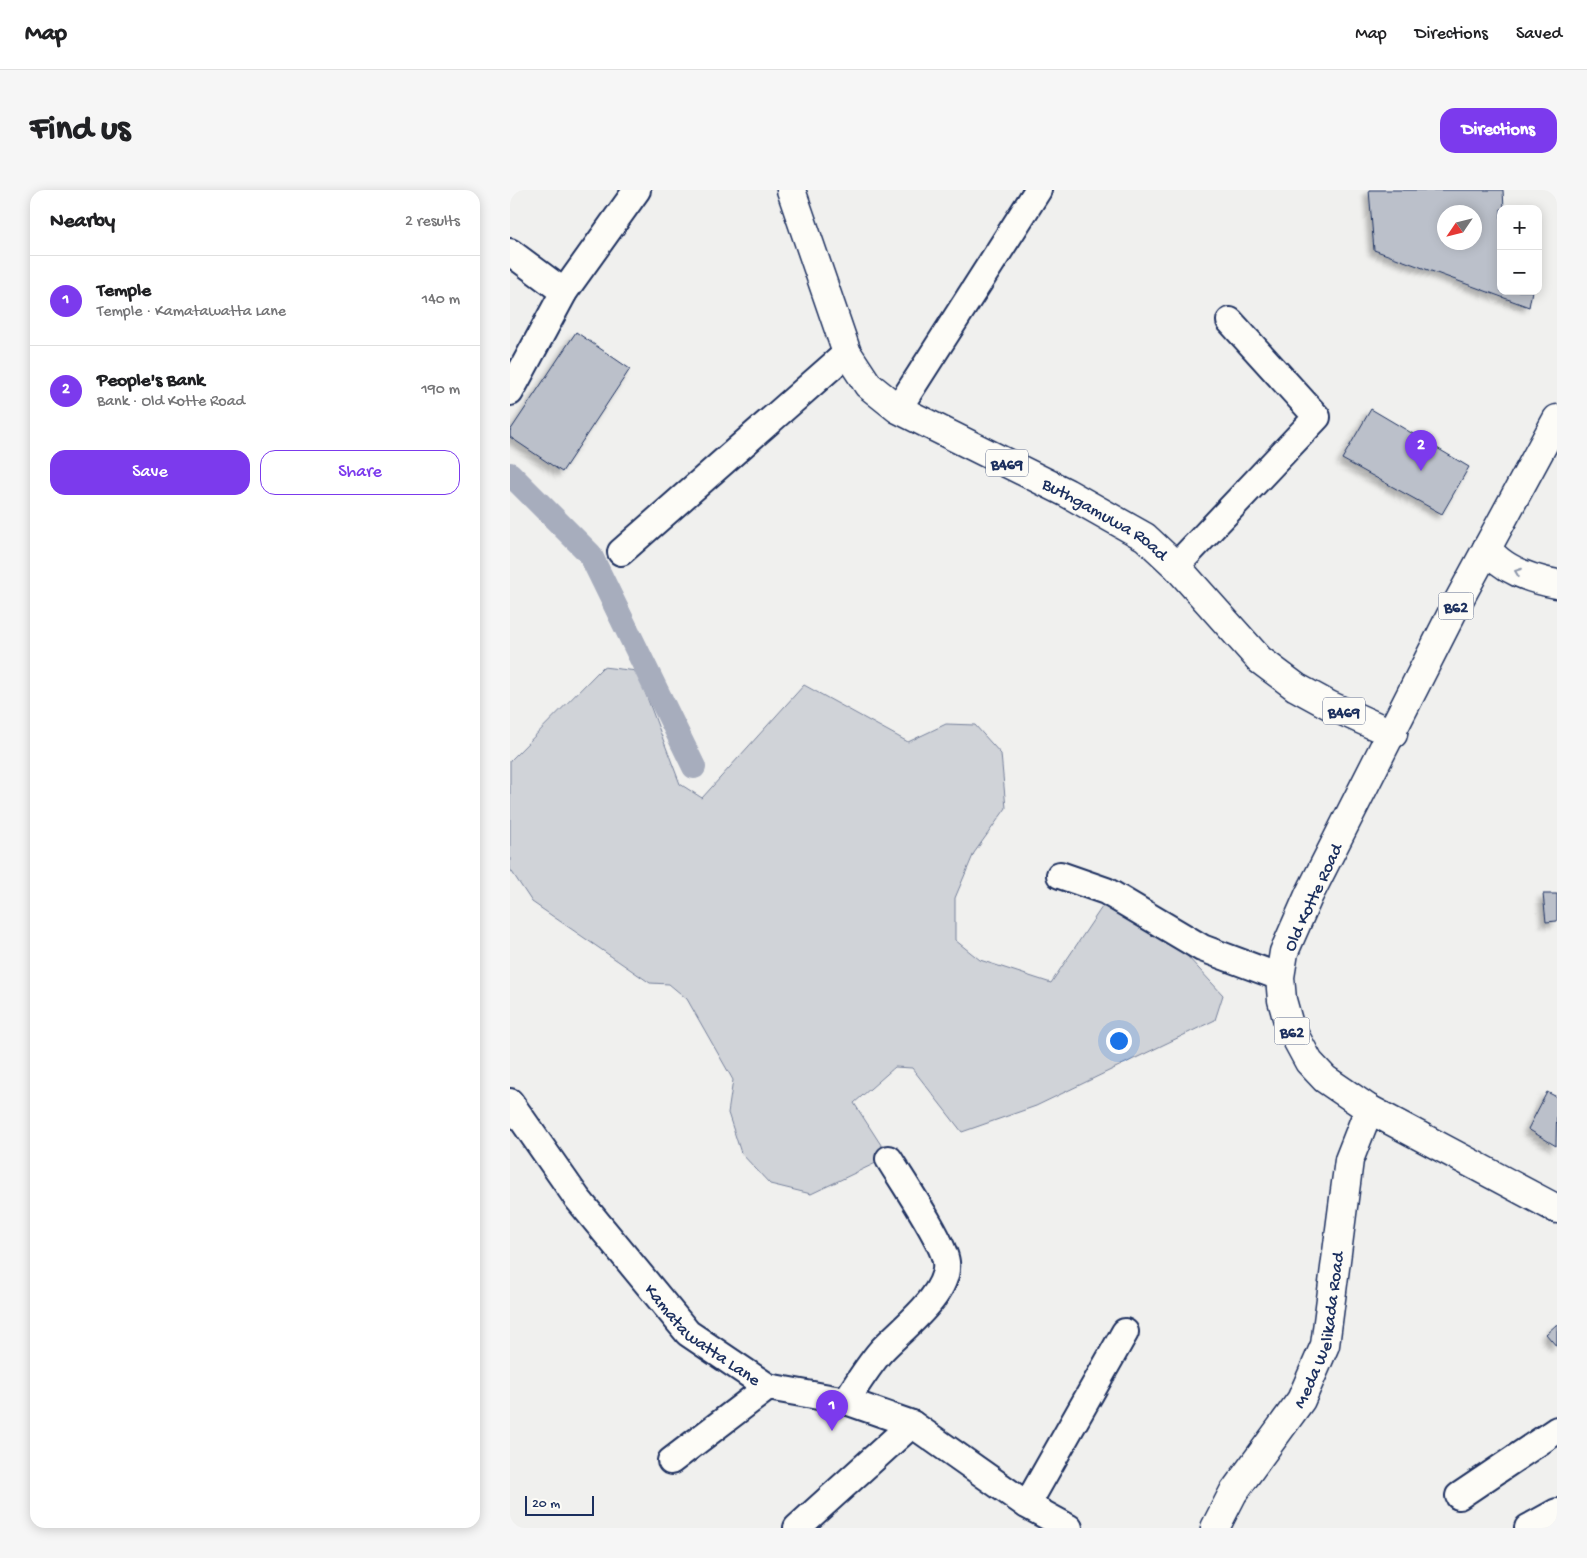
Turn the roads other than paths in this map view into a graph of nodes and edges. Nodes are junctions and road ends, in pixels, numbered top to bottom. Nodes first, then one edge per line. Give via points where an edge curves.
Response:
1 (637, 190) edge
2 (790, 190) edge
3 (1038, 190) edge
4 (510, 252) edge
5 (564, 292) junction
6 (1230, 321) dead end
7 (847, 353) junction
8 (510, 392) edge
9 (898, 409) junction
10 (1557, 419) edge
11 (1557, 463) edge
12 (1524, 480) junction
13 (1487, 548) junction
14 (621, 552) dead end
15 (1176, 566) junction
16 (1557, 584) edge
17 (1393, 734) junction
18 (1060, 875) dead end
19 (1280, 977) junction
20 (510, 1102) edge
21 (1369, 1109) junction
22 (889, 1159) dead end
23 (1557, 1209) edge
24 (1125, 1332) dead end
25 (768, 1387) junction
26 (846, 1401) junction
27 (912, 1424) junction
28 (1557, 1430) edge
29 (671, 1461) dead end
30 (1459, 1496) dead end
31 (1027, 1504) junction
32 (1557, 1512) edge
33 (796, 1528) edge
34 (1069, 1528) edge
35 (1215, 1528) edge
36 (1528, 1528) edge

1 - 5 street
2 - 7 main road, Buthgamuwa Road / B469
3 - 9 street
4 - 5 street
5 - 8 street
6 - 15 street via 1317,417
7 - 9 main road, Buthgamuwa Road / B469 via 868,385
7 - 14 street
9 - 15 main road, Buthgamuwa Road / B469 via 1067,492 1145,537
10 - 12 main road, Old Kotte Road / B62
11 - 12 main road
12 - 13 main road, Old Kotte Road / B62
16 -> 13 main road via 1506,567 1494,559
13 - 17 main road, Old Kotte Road / B62
15 - 17 main road, Buthgamuwa Road / B469 via 1260,660 1296,687
17 - 19 main road, Old Kotte Road / B62 via 1293,928 1284,952
18 - 19 street via 1106,891 1202,948
19 - 21 main road, Old Kotte Road / B62 via 1289,1026 1309,1062 1325,1079
20 - 25 street, Kamatawatta Lane via 577,1198 688,1333
21 - 23 main road, Old Kotte Road / B62
21 - 35 main road, Meda Welikada Road via 1349,1160 1325,1345 1301,1400 1233,1493
22 - 26 street via 946,1261 944,1282 932,1299 880,1352
24 - 31 street
25 - 26 street, Kamatawatta Lane
25 - 29 street
26 - 27 street, Kamatawatta Lane
27 - 31 street, Kamatawatta Lane
27 - 33 street
28 - 30 street
31 - 34 street, Kamatawatta Lane
32 - 36 street

